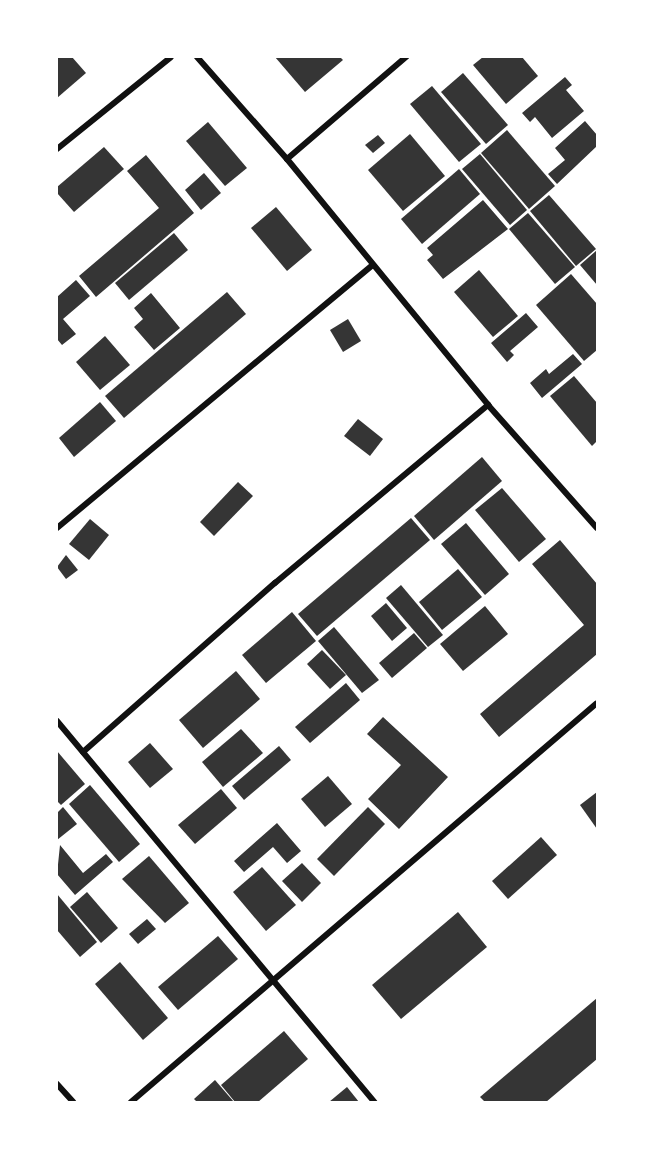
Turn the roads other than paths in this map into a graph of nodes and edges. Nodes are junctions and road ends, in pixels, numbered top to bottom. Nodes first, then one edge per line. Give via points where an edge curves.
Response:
1 (171, 57) edge
2 (196, 57) edge
3 (406, 57) edge
4 (57, 149) edge
5 (286, 159) junction
6 (373, 265) junction
7 (488, 405) junction
8 (57, 528) edge
9 (597, 528) edge
10 (597, 703) edge
11 (57, 721) edge
12 (83, 753) junction
13 (271, 982) junction
14 (57, 1084) edge
15 (73, 1102) edge
16 (131, 1102) edge
17 (374, 1102) edge

1 - 4 street
2 - 5 street
3 - 5 street
5 - 6 street
6 - 7 street
6 - 8 street
7 - 9 street
7 - 12 street via 275,583
10 - 13 street
11 - 12 street
12 - 13 street
13 - 16 street
13 - 17 street
14 - 15 street

